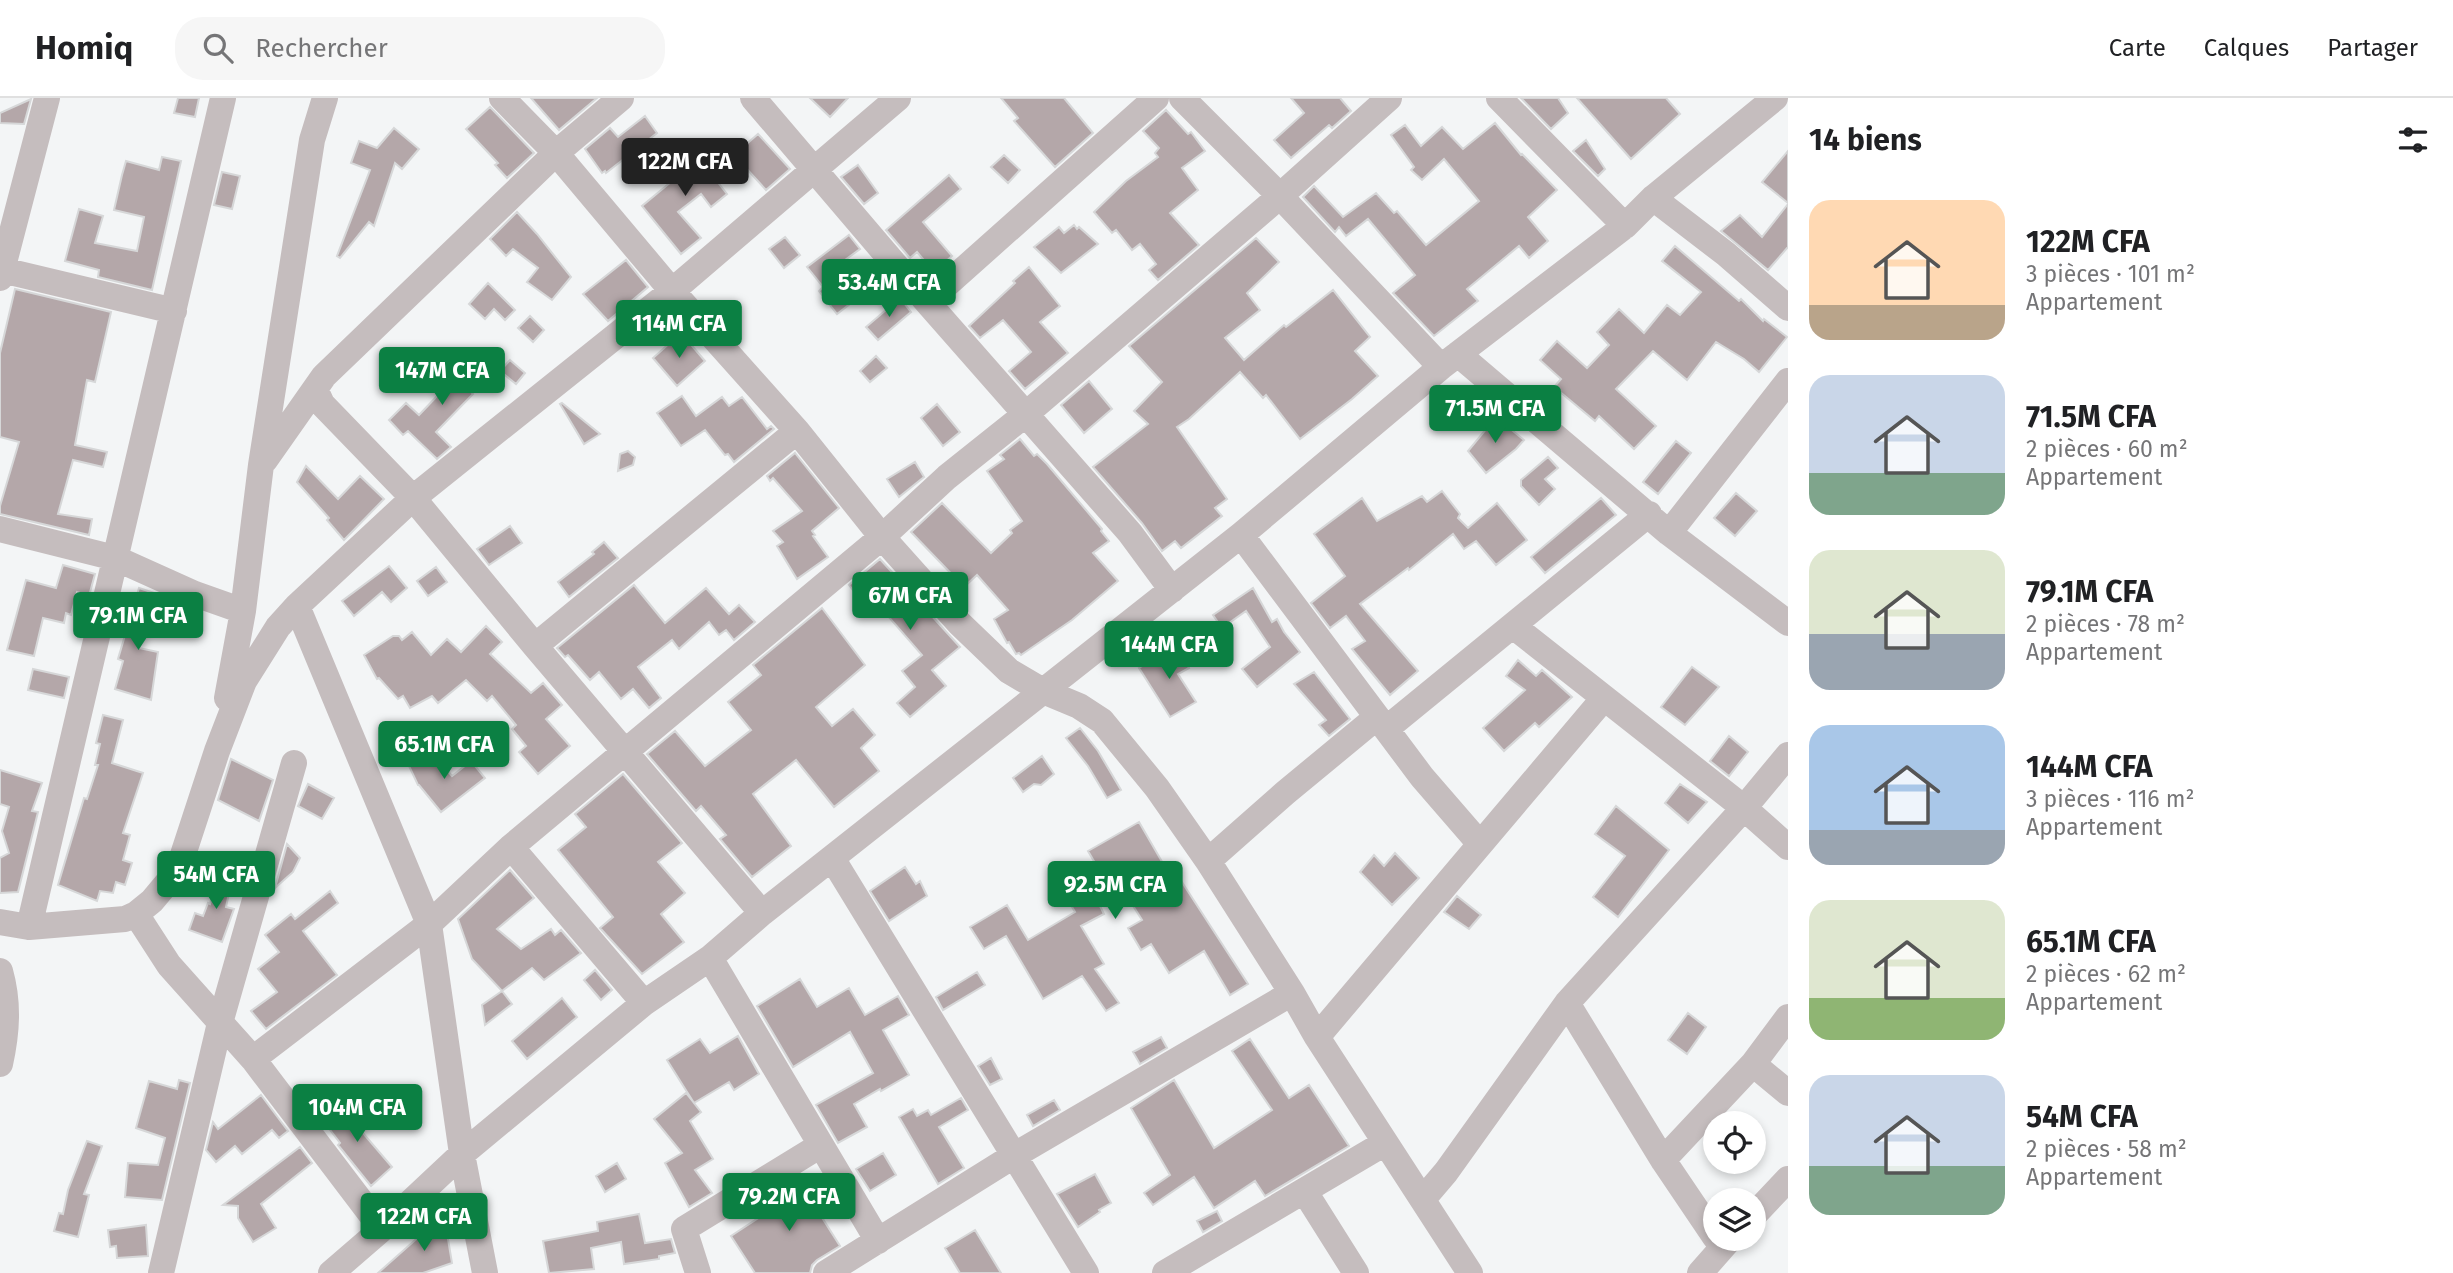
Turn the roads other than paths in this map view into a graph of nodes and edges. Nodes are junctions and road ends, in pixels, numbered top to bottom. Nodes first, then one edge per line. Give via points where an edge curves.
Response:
1 (47, 98) edge
2 (223, 98) edge
3 (325, 98) edge
4 (502, 98) edge
5 (621, 98) edge
6 (753, 98) edge
7 (898, 98) edge
8 (1156, 98) edge
9 (1182, 98) edge
10 (1389, 98) edge
11 (1499, 98) edge
12 (1775, 98) edge
13 (556, 153) junction
14 (815, 169) junction
15 (1280, 196) junction
16 (1653, 198) junction
17 (1625, 226) junction
18 (2, 268) edge
19 (672, 291) junction
20 (927, 302) junction
21 (1788, 308) edge
22 (174, 311) junction
23 (1450, 361) junction
24 (1788, 381) edge
25 (316, 391) junction
26 (1026, 414) junction
27 (797, 431) junction
28 (261, 465) junction
29 (413, 498) junction
30 (1649, 514) junction
31 (0, 529) edge
32 (1669, 533) junction
33 (1241, 535) junction
34 (882, 537) junction
35 (115, 558) junction
36 (1172, 590) junction
37 (297, 606) junction
38 (243, 611) junction
39 (1788, 623) edge
40 (1513, 626) junction
41 (535, 646) junction
42 (1043, 691) junction
43 (1604, 698) junction
44 (1382, 723) junction
45 (217, 751) junction
46 (624, 752) junction
47 (1788, 755) edge
48 (294, 762) dead end
49 (1744, 808) junction
50 (1480, 844) junction
51 (511, 847) junction
52 (1788, 847) edge
53 (832, 858) junction
54 (1208, 860) junction
55 (762, 913) junction
56 (136, 914) junction
57 (0, 922) edge
58 (429, 924) junction
59 (29, 927) junction
60 (710, 958) junction
61 (0, 971) edge
62 (1292, 993) junction
63 (644, 1003) junction
64 (1567, 1003) junction
65 (1788, 1017) edge
66 (220, 1023) junction
67 (1317, 1037) junction
68 (253, 1059) junction
69 (0, 1064) edge
70 (1753, 1064) junction
71 (1788, 1093) edge
72 (1385, 1143) junction
73 (821, 1145) junction
74 (462, 1154) junction
75 (1015, 1155) junction
76 (1663, 1160) junction
77 (1788, 1180) edge
78 (1305, 1192) junction
79 (1423, 1199) junction
80 (1766, 1203) edge
81 (1703, 1216) edge
82 (382, 1229) junction
83 (878, 1241) junction
84 (1714, 1251) edge
85 (160, 1273) edge
86 (331, 1273) edge
87 (485, 1273) edge
88 (698, 1273) edge
89 (826, 1273) edge
90 (1086, 1273) edge
91 (1164, 1273) edge
92 (1356, 1273) edge
93 (1470, 1273) edge
94 (1700, 1273) edge

1 - 18 street
2 - 22 street
3 - 28 street via 312,140
4 - 13 street
5 - 13 street
6 - 14 street
7 - 14 street
8 - 20 street
9 - 15 street
10 - 15 street
11 - 17 street
12 - 16 street
13 - 19 street
13 - 25 street via 324,376
14 - 19 street
14 - 20 street
15 - 23 street
15 - 26 street
16 - 17 street
16 - 21 street
17 - 23 street
18 - 22 street
19 - 27 street
19 - 29 street
20 - 26 street
22 - 35 street
23 - 30 street
23 - 33 street
24 - 32 street
25 - 28 street
25 - 29 street via 321,404
26 - 34 street
26 - 36 street via 1130,533
27 - 34 street
27 - 41 street
28 - 38 street
29 - 37 street
29 - 41 street
30 - 32 street
30 - 40 street
31 - 35 street
32 - 39 street
33 - 36 street
33 - 44 street
34 - 42 street via 969,633 1009,671
34 - 46 street
35 - 38 street
35 - 59 street
36 - 42 street
37 - 45 street via 244,681
37 - 58 street
38 - 45 street
40 - 43 street
40 - 44 street
41 - 46 street
42 - 53 street
42 - 54 street via 1102,721
43 - 49 street
43 - 50 street
44 - 50 street
44 - 54 street via 1285,793
45 - 56 street via 178,870
46 - 51 street
46 - 55 street
47 - 49 street
48 - 66 street
49 - 52 street
49 - 64 street
50 - 67 street
51 - 58 street
51 - 63 street
53 - 55 street
53 - 75 street
54 - 62 street
55 - 60 street
56 - 59 street via 125,919
56 - 66 street via 169,965
57 - 59 street
58 - 68 street
58 - 74 street
60 - 63 street
60 - 73 street
61 - 69 street via 7,995 7,1035
62 - 67 street
62 - 75 street
63 - 74 street
64 - 76 street
64 - 79 street
65 - 70 street
66 - 68 street
66 - 85 street
67 - 72 street
68 - 82 street
70 - 71 street
70 - 76 street
72 - 78 street
72 - 79 street
73 - 83 street
73 - 88 street via 684,1229
74 - 82 street
74 - 87 street
75 - 83 street
75 - 90 street
76 - 81 street
77 - 80 street
78 - 91 street
78 - 92 street
79 - 93 street
82 - 86 street
83 - 89 street
84 - 94 street

